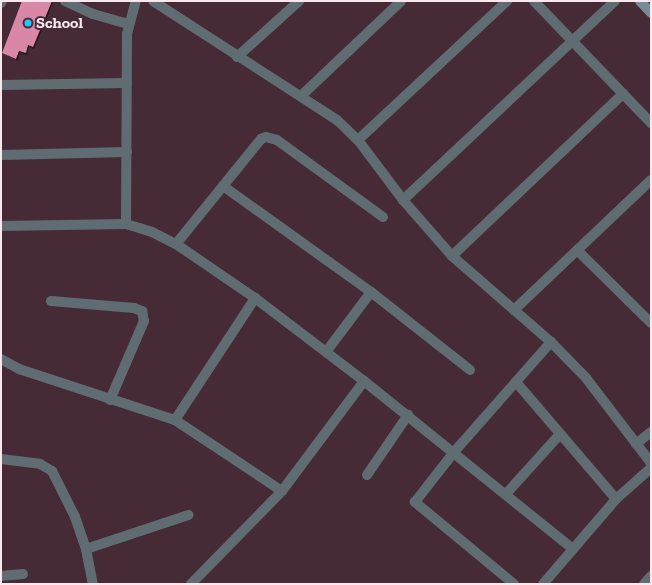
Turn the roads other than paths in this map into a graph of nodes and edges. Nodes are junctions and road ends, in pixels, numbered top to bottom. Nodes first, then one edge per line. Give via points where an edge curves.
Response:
1 (65, 1) edge
2 (136, 1) edge
3 (153, 1) edge
4 (401, 1) edge
5 (507, 1) edge
6 (534, 1) edge
7 (615, 1) edge
8 (640, 1) edge
9 (294, 2) edge
10 (651, 13) edge
11 (128, 24) junction
12 (572, 41) junction
13 (237, 57) junction
14 (127, 83) junction
15 (1, 85) edge
16 (623, 94) junction
17 (301, 96) junction
18 (651, 123) edge
19 (358, 140) junction
20 (126, 152) junction
21 (1, 155) edge
22 (651, 180) edge
23 (224, 186) junction
24 (403, 200) junction
25 (383, 217) dead end
26 (126, 224) junction
27 (1, 226) edge
28 (176, 244) junction
29 (577, 250) junction
30 (452, 256) junction
31 (371, 292) junction
32 (255, 298) junction
33 (51, 301) dead end
34 (514, 310) junction
35 (651, 323) edge
36 (551, 342) junction
37 (326, 352) junction
38 (1, 359) edge
39 (470, 370) dead end
40 (364, 381) junction
41 (516, 382) junction
42 (110, 400) junction
43 (408, 415) junction
44 (175, 420) junction
45 (651, 432) edge
46 (560, 434) junction
47 (636, 444) junction
48 (454, 452) junction
49 (1, 460) edge
50 (651, 463) edge
51 (651, 468) edge
52 (367, 476) dead end
53 (282, 491) junction
54 (506, 494) junction
55 (616, 499) junction
56 (188, 515) dead end
57 (574, 548) junction
58 (86, 549) junction
59 (23, 574) dead end
60 (1, 576) edge
61 (651, 576) edge
62 (93, 584) edge
63 (191, 584) edge
64 (514, 584) edge
65 (543, 584) edge
66 (644, 584) edge

1 - 11 street via 93,14
2 - 11 street
3 - 13 street
4 - 17 street
5 - 19 street
6 - 12 street
7 - 12 street
8 - 10 street
9 - 13 street
11 - 14 street
12 - 16 street
12 - 24 street
13 - 17 street
14 - 15 street
14 - 20 street
16 - 18 street
16 - 30 street
17 - 19 street via 336,120
19 - 24 street
20 - 21 street
20 - 26 street
22 - 29 street
23 - 25 street via 261,140 272,138
23 - 28 street
23 - 31 street
24 - 30 street
26 - 27 street
26 - 28 street via 152,232
28 - 32 street
29 - 34 street
29 - 35 street
30 - 34 street
31 - 37 street
31 - 39 street
32 - 37 street
32 - 44 street
33 - 42 street via 134,308 142,311 144,321
34 - 36 street
36 - 41 street
36 - 47 street via 586,378
37 - 40 street
38 - 42 street via 19,369
40 - 43 street
40 - 53 street
41 - 46 street
41 - 48 street
42 - 44 street
43 - 48 street
43 - 52 street
44 - 53 street
45 - 47 street
46 - 54 street
46 - 55 street
47 - 50 street
48 - 54 street
48 - 64 street via 415,502
49 - 58 street via 40,464 52,471 75,517
51 - 55 street
53 - 63 street
54 - 57 street
55 - 57 street
56 - 58 street
57 - 65 street
58 - 62 street
59 - 60 street
61 - 66 street

